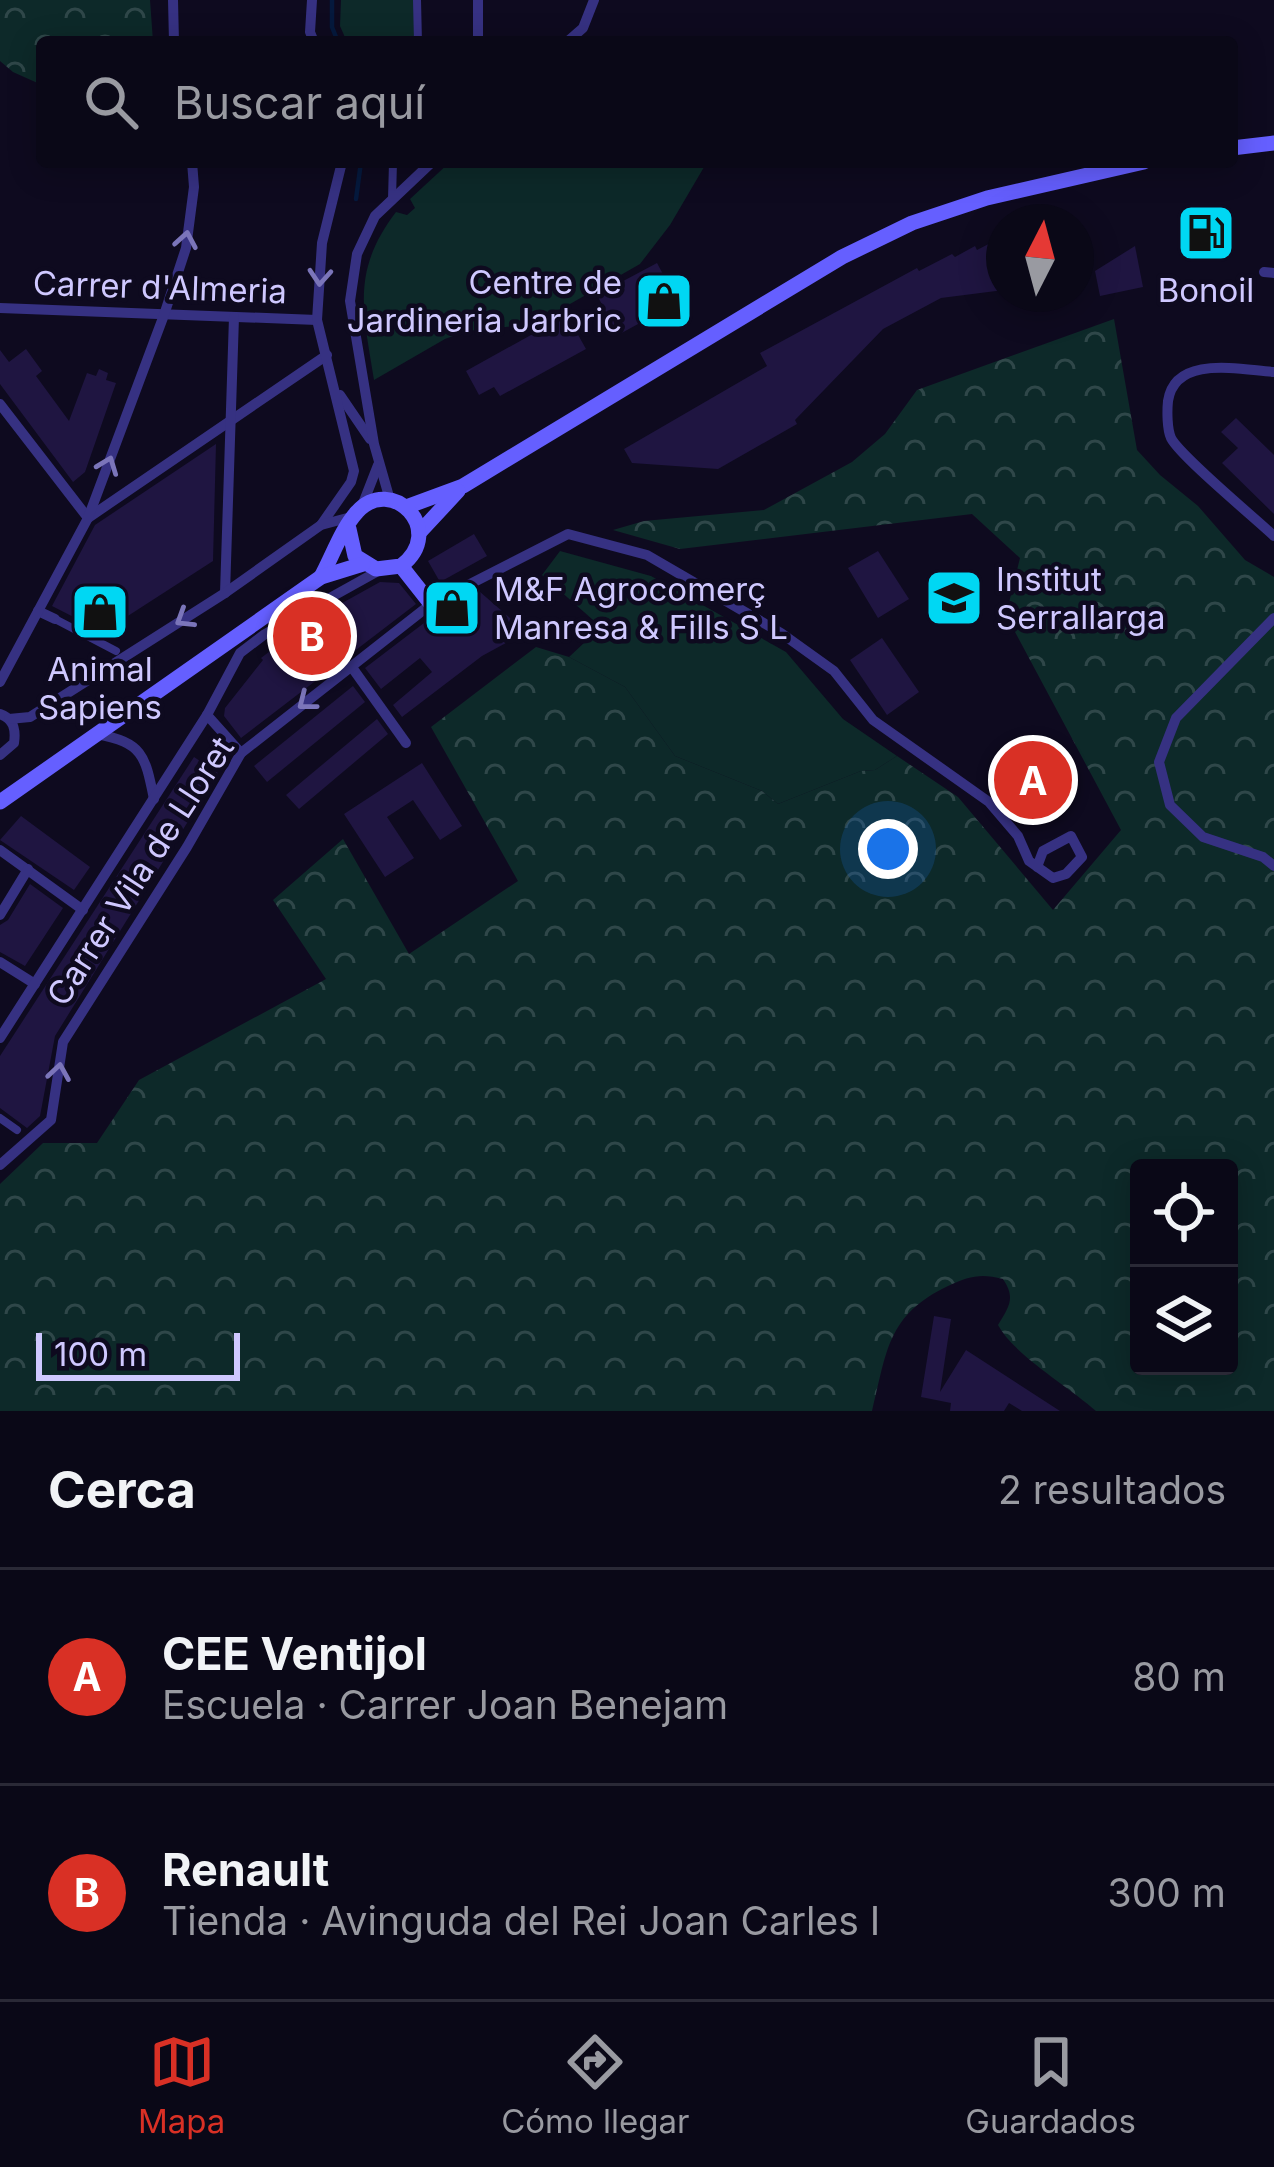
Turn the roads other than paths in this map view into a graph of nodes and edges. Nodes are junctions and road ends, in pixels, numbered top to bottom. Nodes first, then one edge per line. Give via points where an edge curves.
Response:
1 (173, 0) edge
2 (312, 0) edge
3 (417, 0) edge
4 (478, 0) edge
5 (594, 0) edge
6 (174, 36) edge
7 (312, 36) edge
8 (418, 36) edge
9 (478, 36) edge
10 (574, 36) edge
11 (1274, 143) edge
12 (1238, 147) edge
13 (192, 168) edge
14 (341, 168) edge
15 (393, 168) edge
16 (426, 168) edge
17 (1118, 168) edge
18 (392, 200) junction
19 (0, 308) edge
20 (164, 315) junction
21 (234, 317) junction
22 (317, 320) junction
23 (327, 356) junction
24 (1274, 372) edge
25 (335, 388) junction
26 (0, 404) edge
27 (228, 423) junction
28 (374, 444) junction
29 (378, 465) junction
30 (463, 486) junction
31 (398, 504) junction
32 (88, 518) junction
33 (355, 518) junction
34 (321, 525) junction
35 (419, 533) junction
36 (1274, 536) edge
37 (363, 564) junction
38 (401, 566) junction
39 (380, 570) junction
40 (321, 578) junction
41 (225, 592) junction
42 (431, 604) junction
43 (38, 611) junction
44 (1274, 618) edge
45 (55, 620) joint
46 (116, 651) dead end
47 (351, 666) junction
48 (0, 682) edge
49 (207, 715) junction
50 (4, 716) edge
51 (97, 734) junction
52 (406, 743) dead end
53 (241, 753) junction
54 (0, 754) edge
55 (3, 798) edge
56 (154, 799) junction
57 (0, 850) edge
58 (1274, 866) edge
59 (1037, 867) dead end
60 (28, 869) junction
61 (83, 910) junction
62 (0, 915) edge
63 (0, 962) edge
64 (35, 984) junction
65 (0, 1038) edge
66 (0, 1118) edge
67 (17, 1130) dead end
68 (0, 1165) edge

1 - 6 street
2 - 7 street
3 - 8 street
4 - 9 street
5 - 10 street
11 - 12 main road
20 -> 13 street via 187,248
14 -> 22 street via 322,243
15 - 18 street
16 - 18 street
17 - 30 main road via 912,223 842,257
18 - 28 street via 357,254 350,301
19 - 20 street, Carrer d'Almeria
20 - 21 street, Carrer d'Almeria
32 -> 20 street
21 - 22 street, Carrer d'Almeria
21 - 27 street
22 - 23 street
23 - 25 street
23 - 27 street
24 - 36 street via 1192,370 1168,395 1172,439
25 - 28 street
25 - 34 street via 354,470
26 - 32 street
27 - 32 street
27 - 41 street
28 - 29 street
29 - 31 street
29 - 33 street
30 - 31 main road
30 - 35 main road
31 - 33 main road via 372,502
31 - 35 main road
32 - 43 street
33 - 34 street
33 - 37 main road via 350,547
33 - 40 main road
34 - 41 street
35 - 38 main road via 415,553
37 - 39 main road
37 - 40 main road
38 - 39 main road
38 - 42 main road
39 - 49 street via 240,653
40 - 51 main road
41 -> 50 street via 30,717
42 - 47 street, Carrer Vila de Lloret
42 - 59 street, Carrer Vila de Lloret via 568,534 647,556 834,671 873,720 989,802
43 - 45 street
43 - 48 street
44 - 58 street via 1176,718 1159,762 1170,805 1203,838
45 - 46 street
47 - 52 street
47 -> 53 street, Carrer Vila de Lloret
49 - 53 street
49 - 56 street
50 - 54 street via 16,730
51 - 55 main road
51 - 56 street via 142,753
68 -> 53 street, Carrer Vila de Lloret via 51,1120 63,1042
56 - 61 street
57 - 60 street
60 - 61 street
60 - 62 street
61 - 64 street
63 - 64 street
64 - 65 street
66 - 67 street

